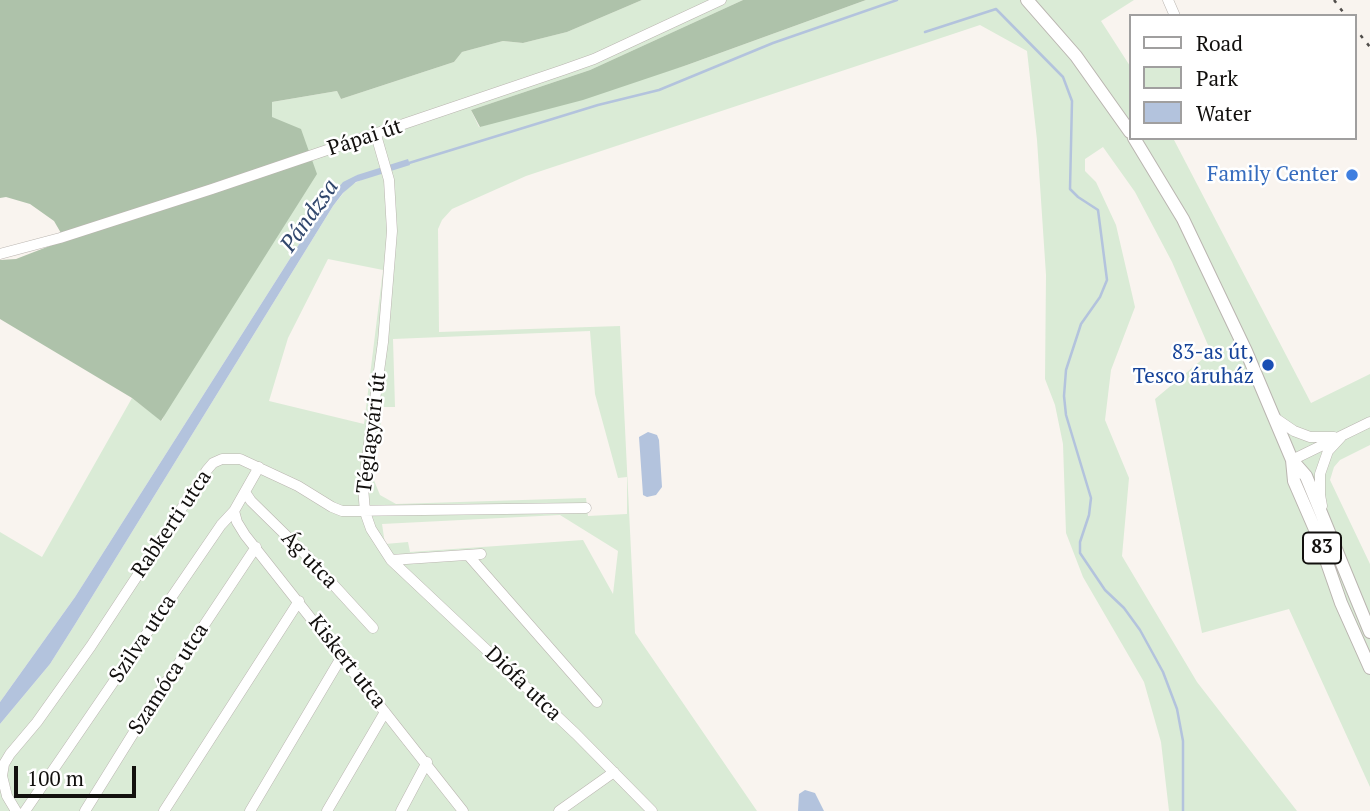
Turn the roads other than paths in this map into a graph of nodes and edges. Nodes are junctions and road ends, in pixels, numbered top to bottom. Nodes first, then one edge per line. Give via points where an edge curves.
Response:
1 (721, 0) edge
2 (1027, 0) edge
3 (705, 3) edge
4 (1128, 129) edge
5 (376, 135) junction
6 (1135, 140) edge
7 (0, 254) edge
8 (1275, 418) junction
9 (1370, 422) edge
10 (1341, 437) junction
11 (1292, 460) junction
12 (259, 467) junction
13 (245, 492) junction
14 (586, 508) dead end
15 (234, 511) junction
16 (365, 512) junction
17 (1328, 527) junction
18 (256, 547) junction
19 (481, 554) dead end
20 (468, 555) junction
21 (391, 560) junction
22 (299, 601) junction
23 (373, 628) dead end
24 (1370, 632) edge
25 (342, 656) junction
26 (1370, 668) edge
27 (597, 702) dead end
28 (385, 712) junction
29 (427, 762) junction
30 (614, 772) junction
31 (562, 810) edge
32 (16, 811) edge
33 (25, 811) edge
34 (85, 811) edge
35 (164, 811) edge
36 (250, 811) edge
37 (327, 811) edge
38 (401, 811) edge
39 (463, 811) edge
40 (652, 811) edge

1 - 3 street, Pápai út
2 - 4 main road via 1076,56
3 - 5 street, Pápai út via 594,59
5 - 7 street, Pápai út
5 - 16 street, Téglagyári út via 389,180 392,231 363,487
6 - 8 main road, 83 via 1197,246
8 - 10 street via 1310,436
8 - 11 main road, 83
9 - 10 street
10 - 11 street
10 - 17 street via 1328,451 1320,474
11 - 17 main road, 83 via 1306,476
11 - 26 main road, 83 via 1294,481
12 - 13 street, Szilva utca
12 - 16 street, Rabkerti utca via 332,508
12 - 32 street, Rabkerti utca via 230,458 207,470 91,646 4,764 4,785
13 - 15 street, Szilva utca
13 - 23 street, Ág utca
14 - 16 street, Téglagyári út
15 - 18 street, Kiskert utca
15 - 33 street, Szilva utca
16 - 21 street
17 - 24 main road, 83
18 - 22 street, Kiskert utca
18 - 34 street, Szamóca utca
19 - 20 street
20 - 21 street
20 - 27 street
21 - 30 street, Diófa utca
22 - 25 street, Kiskert utca
22 - 35 street
25 - 28 street, Kiskert utca
25 - 36 street
28 - 29 street, Kiskert utca
28 - 37 street
29 - 38 street
29 - 39 street, Kiskert utca
30 - 31 street
30 - 40 street, Diófa utca

